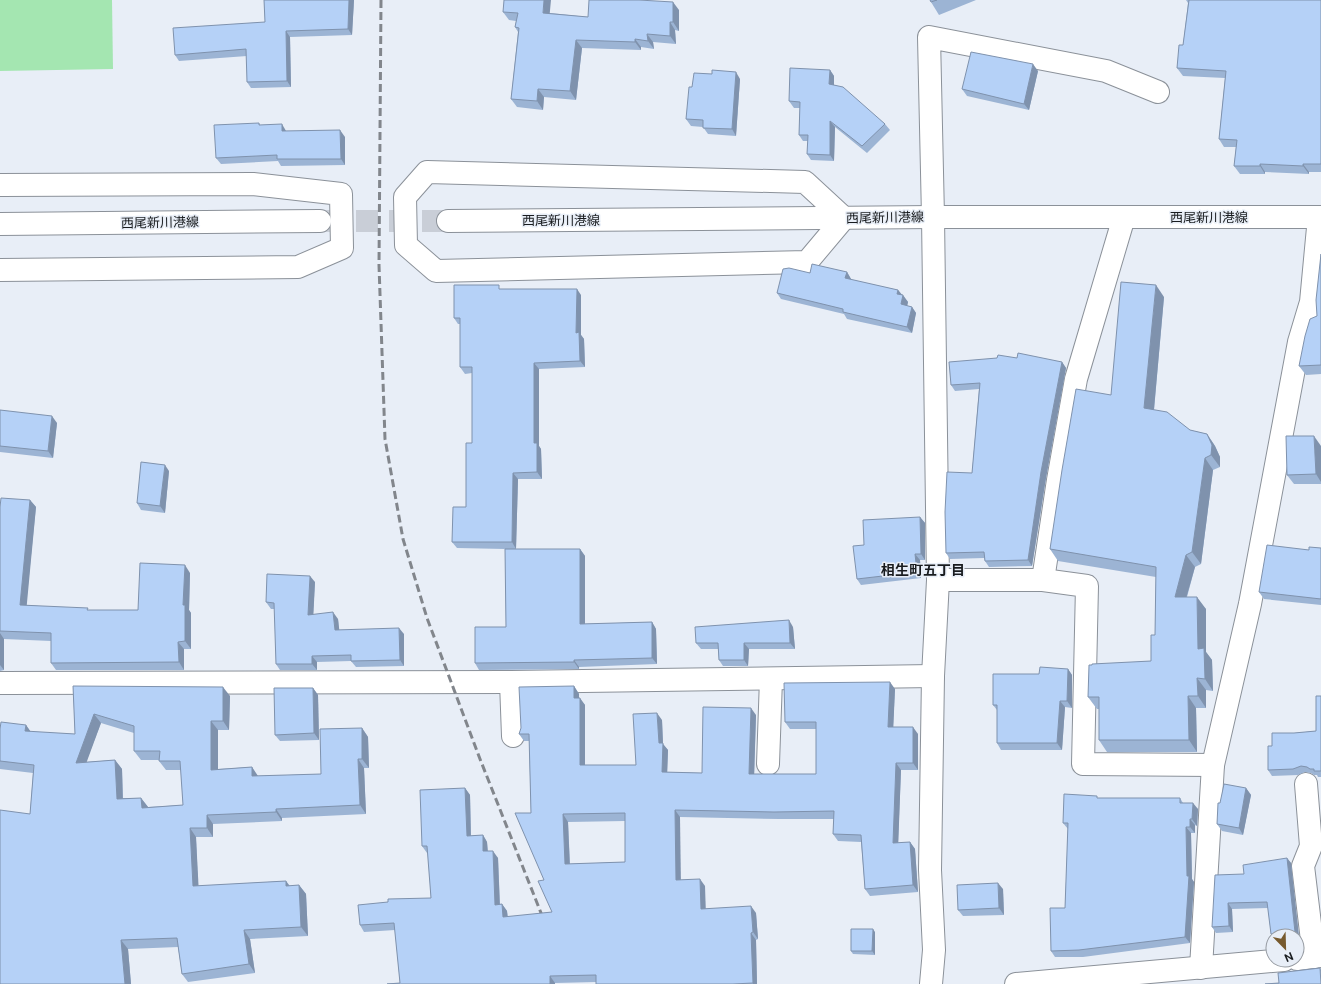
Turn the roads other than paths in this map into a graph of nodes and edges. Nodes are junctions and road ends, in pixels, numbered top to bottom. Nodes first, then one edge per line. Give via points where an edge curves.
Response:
1 (1158, 92) dead end
2 (0, 185) edge
3 (933, 217) junction
4 (1124, 217) junction
5 (1320, 217) edge
6 (844, 218) junction
7 (320, 221) tunnel mouth
8 (448, 221) tunnel mouth
9 (0, 224) edge
10 (0, 270) edge
11 (938, 580) junction
12 (1043, 580) junction
13 (933, 676) junction
14 (771, 679) junction
15 (511, 682) junction
16 (0, 684) edge
17 (513, 736) dead end
18 (768, 764) dead end
19 (1213, 766) junction
20 (1306, 784) dead end
21 (1311, 957) edge
22 (1265, 962) edge
23 (1201, 968) junction
24 (930, 984) edge
25 (1016, 984) edge

1 - 3 street via 1106,70 929,37
2 - 10 street via 253,184 341,194 342,248 298,267
3 - 4 street, 西尾新川港線
3 - 6 street, 西尾新川港線
3 - 11 street
4 - 5 street, 西尾新川港線
4 - 12 street via 1076,379
5 - 19 street via 1311,302 1299,342 1250,604
6 - 6 street via 807,262 436,272 406,245 405,196 427,172 805,182
6 - 8 street, 西尾新川港線
7 - 9 street, 西尾新川港線
11 - 12 street
11 - 13 street
12 - 19 street via 1087,586 1083,764
13 - 14 street
13 - 24 street via 930,870 934,950
14 - 15 street
14 - 18 street
15 - 16 street
15 - 17 street
19 - 23 street
20 - 21 street via 1311,846 1303,866
22 - 23 street
23 - 25 street

